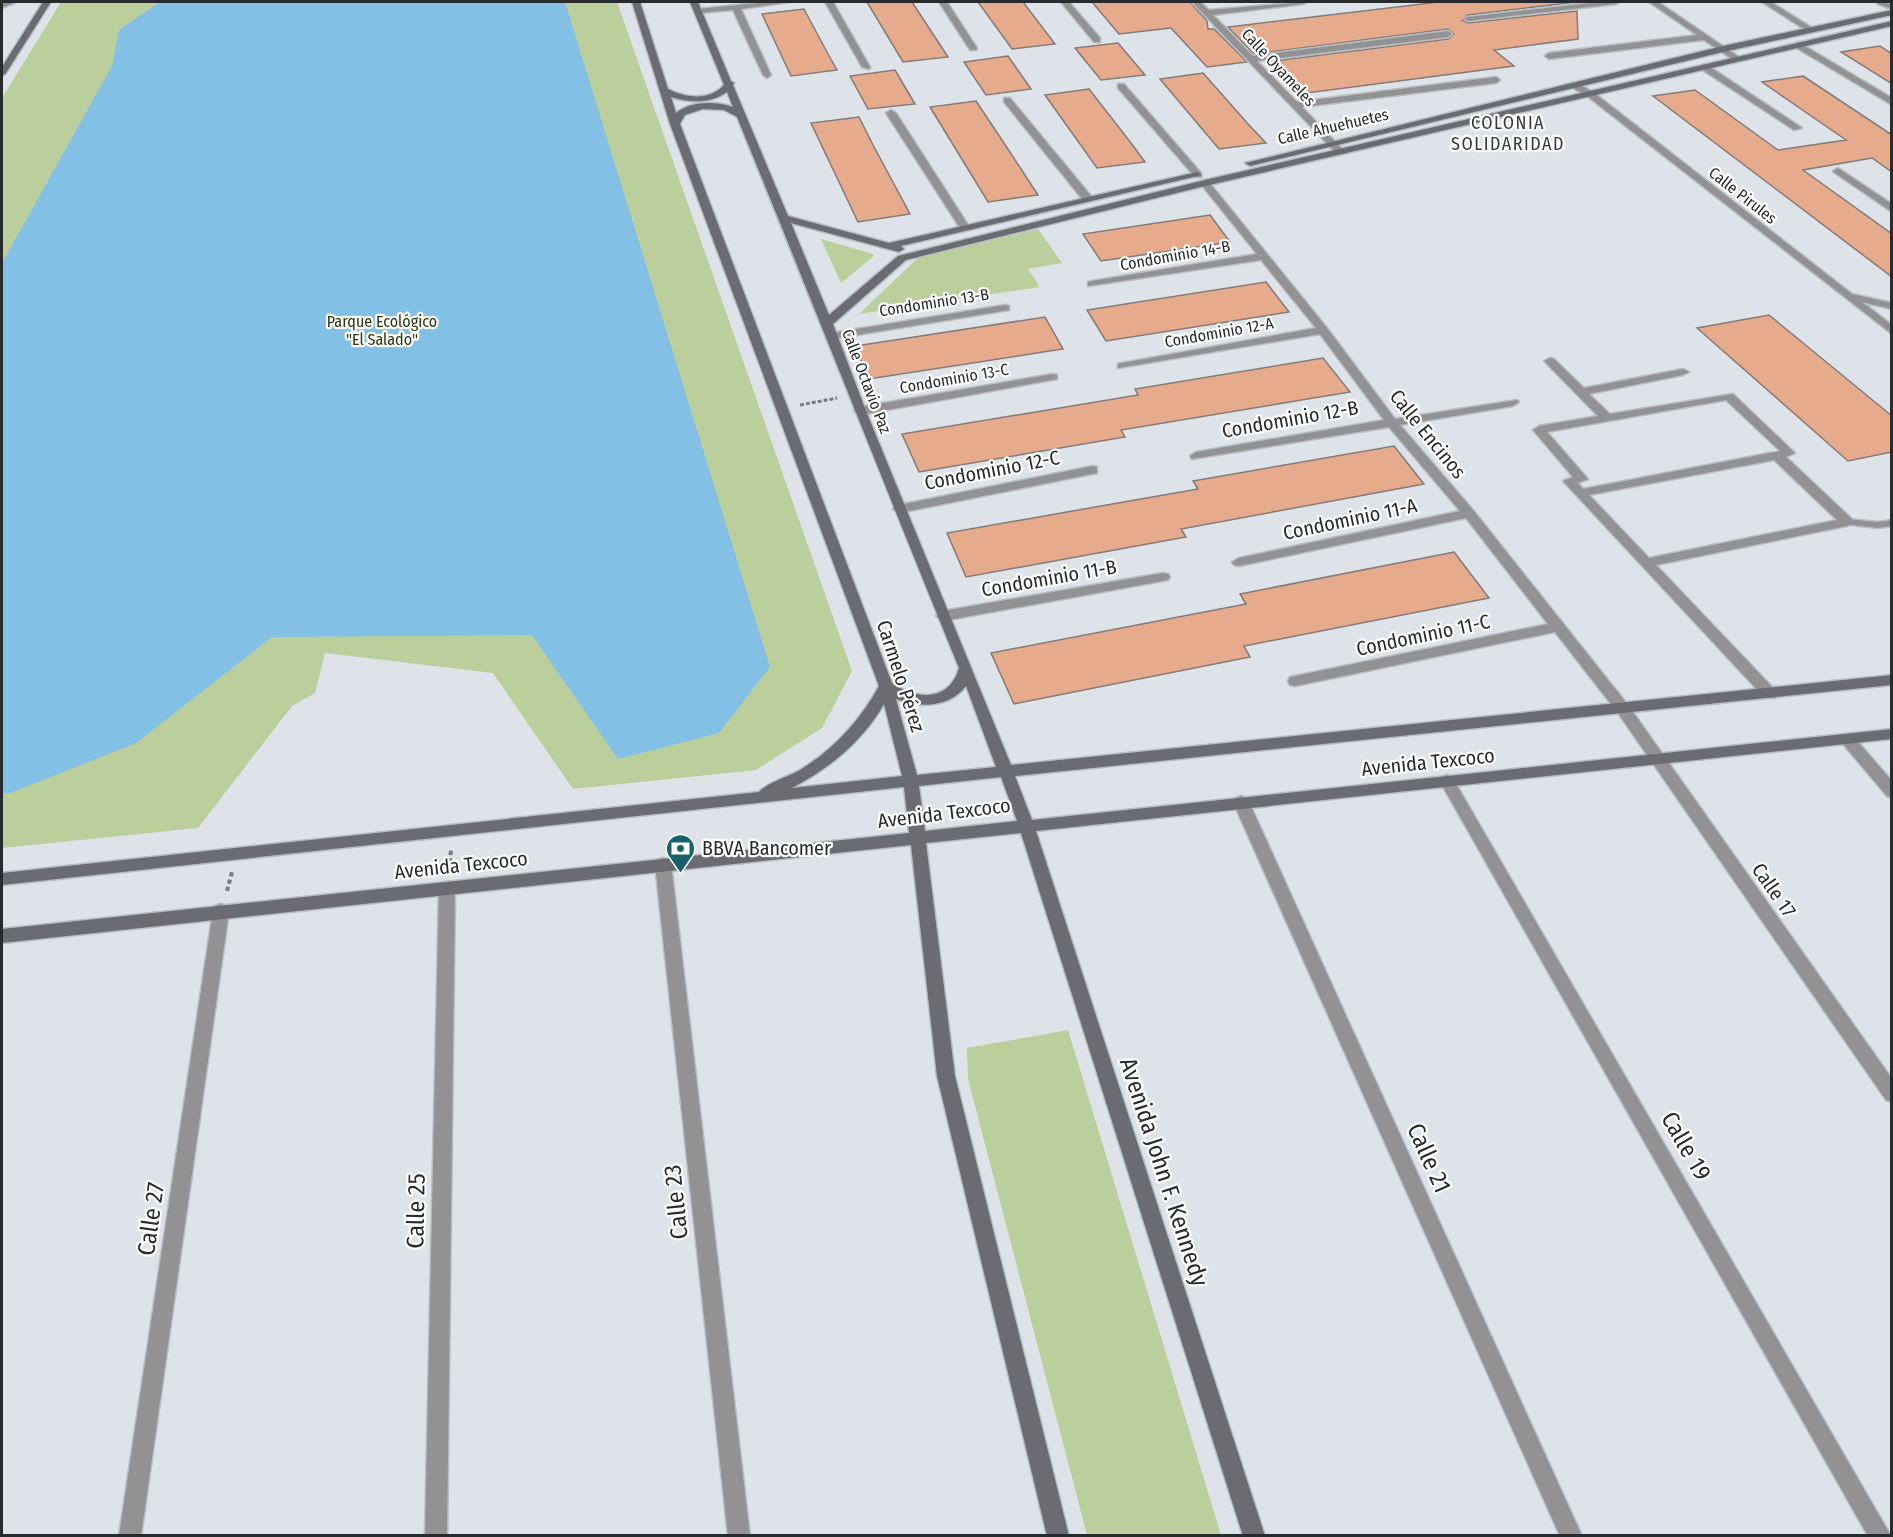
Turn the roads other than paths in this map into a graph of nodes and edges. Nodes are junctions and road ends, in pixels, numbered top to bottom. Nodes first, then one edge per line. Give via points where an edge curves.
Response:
1 (12, 2) edge
2 (47, 2) edge
3 (636, 2) edge
4 (786, 2) edge
5 (830, 2) edge
6 (943, 2) edge
7 (1065, 2) edge
8 (1196, 2) edge
9 (1303, 2) edge
10 (1616, 2) edge
11 (1653, 2) edge
12 (1766, 2) edge
13 (1881, 2) edge
14 (2, 6) edge
15 (696, 6) edge
16 (736, 7) junction
17 (1892, 7) edge
18 (1892, 12) edge
19 (1207, 13) junction
20 (1468, 19) dead end
21 (1889, 26) edge
22 (1810, 29) junction
23 (1448, 34) dead end
24 (1705, 37) junction
25 (1097, 40) dead end
26 (1798, 45) junction
27 (974, 48) dead end
28 (1723, 49) junction
29 (1549, 56) dead end
30 (1251, 59) junction
31 (1738, 59) junction
32 (866, 67) dead end
33 (1704, 67) junction
34 (2, 73) edge
35 (767, 75) dead end
36 (1496, 80) dead end
37 (730, 83) junction
38 (1574, 85) junction
39 (1121, 86) dead end
40 (666, 91) junction
41 (1590, 94) junction
42 (1007, 99) dead end
43 (1892, 102) edge
44 (1295, 105) junction
45 (891, 113) dead end
46 (740, 115) junction
47 (675, 124) junction
48 (1797, 128) dead end
49 (1331, 144) junction
50 (1341, 153) junction
51 (1838, 171) dead end
52 (1201, 179) junction
53 (1087, 198) junction
54 (1892, 209) edge
55 (783, 218) junction
56 (965, 228) junction
57 (890, 246) junction
58 (1264, 256) junction
59 (902, 258) junction
60 (1092, 284) dead end
61 (1848, 296) junction
62 (1892, 306) edge
63 (1005, 308) dead end
64 (827, 323) junction
65 (1323, 330) junction
66 (1892, 331) edge
67 (832, 336) junction
68 (1550, 361) dead end
69 (1122, 366) dead end
70 (1683, 372) dead end
71 (1053, 377) dead end
72 (1581, 392) junction
73 (1514, 402) dead end
74 (860, 411) junction
75 (1607, 418) junction
76 (1391, 422) junction
77 (1196, 456) dead end
78 (1777, 456) junction
79 (1093, 470) dead end
80 (1580, 493) junction
81 (899, 508) junction
82 (1468, 513) junction
83 (1847, 522) junction
84 (1892, 523) edge
85 (1239, 562) dead end
86 (1646, 562) junction
87 (1163, 577) dead end
88 (943, 616) junction
89 (1559, 626) junction
90 (966, 668) junction
91 (1892, 680) edge
92 (1295, 681) dead end
93 (886, 686) junction
94 (1770, 694) junction
95 (1623, 709) junction
96 (1892, 734) edge
97 (1847, 739) junction
98 (1658, 760) junction
99 (1007, 772) junction
100 (911, 781) junction
101 (1447, 781) junction
102 (1892, 792) edge
103 (747, 800) junction
104 (1241, 802) junction
105 (1026, 824) junction
106 (918, 838) junction
107 (663, 864) junction
108 (2, 879) edge
109 (447, 888) junction
110 (221, 911) junction
111 (2, 936) edge
112 (1892, 1094) edge
113 (130, 1536) edge
114 (436, 1536) edge
115 (740, 1536) edge
116 (1058, 1536) edge
117 (1254, 1536) edge
118 (1571, 1536) edge
119 (1880, 1536) edge

1 - 14 street
2 - 34 street
3 - 40 street
4 - 16 street
5 - 32 street
6 - 27 street
7 - 25 street
8 - 19 street, Calle Oyameles
9 - 19 street
10 - 20 street
11 - 24 street
12 - 22 street
13 - 17 street
15 - 16 street
15 - 37 street, Calle Octavio Paz
16 - 35 street
18 - 22 street, Calle Ahuehuetes
19 - 30 street, Calle Oyameles
21 - 26 street, Calle Ahuehuetes
22 - 28 street, Calle Ahuehuetes
23 - 30 street
24 - 28 street
24 - 29 street
26 - 31 street, Calle Ahuehuetes
26 - 43 street
28 - 31 street
28 - 38 street, Calle Ahuehuetes
30 - 44 street, Calle Oyameles
31 - 33 street, Calle Ahuehuetes
33 - 41 street, Calle Ahuehuetes
33 - 48 street
36 - 44 street
37 - 40 street via 719,93 704,98 685,98
37 - 46 street, Calle Octavio Paz
38 - 41 street, Calle Pirules
38 - 49 street, Calle Ahuehuetes
39 - 52 street, Calle Encinos
40 - 47 street
41 - 50 street, Calle Ahuehuetes
41 - 61 street, Calle Pirules
42 - 53 street
44 - 49 street, Calle Oyameles
45 - 56 street
46 - 47 street via 725,107 701,106 681,113
46 - 55 street, Calle Octavio Paz
47 - 93 street, Carmelo Pérez
49 - 50 street, Calle Oyameles
49 - 52 street, Calle Ahuehuetes
50 - 52 street, Calle Ahuehuetes
51 - 54 street
52 - 53 street, Calle Ahuehuetes
52 - 58 street, Calle Encinos
52 - 59 street, Calle Ahuehuetes
53 - 56 street, Calle Ahuehuetes
55 - 57 street, Calle Ahuehuetes
55 - 64 street, Calle Octavio Paz
56 - 57 street, Calle Ahuehuetes
57 - 59 street via 903,251
58 - 60 street, Condominio 14-B
58 - 65 street, Calle Encinos
59 - 64 street, Calle Ahuehuetes
61 - 62 street
61 - 66 street, Calle Pirules
63 - 67 street, Condominio 13-B
64 - 67 street, Calle Octavio Paz
65 - 69 street, Condominio 12-A
65 - 76 street, Calle Encinos
67 - 74 street, Calle Octavio Paz
68 - 72 street
70 - 72 street
71 - 74 street, Condominio 13-C
72 - 75 street
73 - 76 street, Condominio 12-B
74 - 81 street, Calle Octavio Paz
75 - 78 street via 1729,396 1789,453
75 - 80 street via 1539,430 1582,479 1569,481
76 - 77 street, Condominio 12-B
76 - 82 street, Calle Encinos
78 - 80 street
78 - 83 street
79 - 81 street, Condominio 12-C
80 - 86 street
81 - 88 street, Calle Octavio Paz
82 - 85 street, Condominio 11-A
82 - 89 street, Calle Encinos
83 - 84 lane
83 - 86 street
86 - 94 street
87 - 88 street, Condominio 11-B
88 - 90 street, Calle Octavio Paz
89 - 92 street, Condominio 11-C
89 - 95 street, Calle Encinos
90 - 93 street via 966,677 954,691 933,700 912,700
90 - 99 street, Calle Octavio Paz
91 - 94 street, Avenida Texcoco
93 - 100 street, Carmelo Pérez
93 - 103 street via 865,723 831,756 793,781
94 - 95 street, Avenida Texcoco
95 - 98 street, Calle 17
95 - 99 street, Avenida Texcoco
96 - 97 street, Avenida Texcoco
97 - 98 street, Avenida Texcoco
97 - 102 street
98 - 101 street, Avenida Texcoco
98 - 112 street, Calle 17
99 - 100 street, Avenida Texcoco
99 - 105 street
100 - 103 street, Avenida Texcoco
100 - 106 street, Carmelo Pérez
101 - 104 street, Avenida Texcoco
101 - 119 street, Calle 19
103 - 108 street, Avenida Texcoco
104 - 105 street, Avenida Texcoco
104 - 118 street, Calle 21
105 - 106 street, Avenida Texcoco
105 - 117 street, Avenida John F. Kennedy
106 - 107 street, Avenida Texcoco
106 - 116 street via 946,1076
107 - 109 street, Avenida Texcoco
107 - 115 street, Calle 23
109 - 110 street, Avenida Texcoco
109 - 114 street, Calle 25
110 - 111 street, Avenida Texcoco
110 - 113 street, Calle 27

